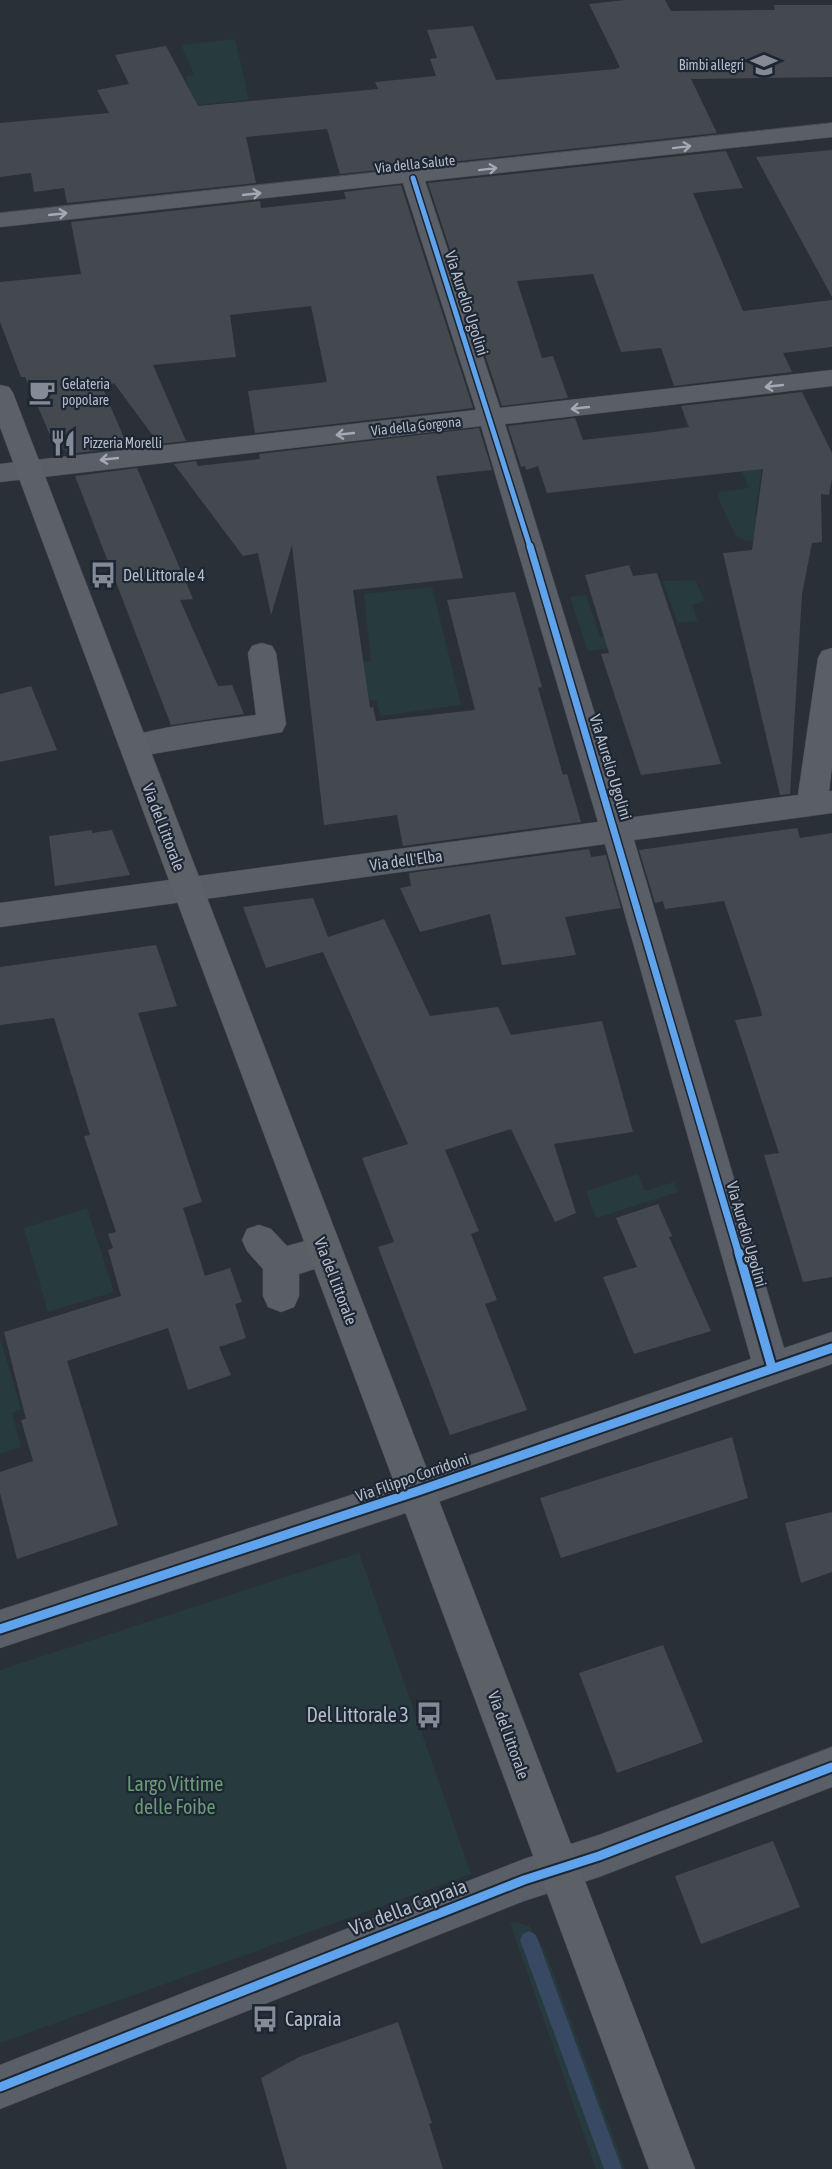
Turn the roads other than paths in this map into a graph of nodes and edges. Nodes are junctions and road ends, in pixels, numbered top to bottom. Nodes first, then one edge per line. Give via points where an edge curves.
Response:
1 (832, 130) edge
2 (412, 178) junction
3 (0, 220) edge
4 (832, 378) edge
5 (0, 393) edge
6 (491, 418) junction
7 (15, 471) edge
8 (262, 653) dead end
9 (832, 658) edge
10 (134, 746) junction
11 (822, 803) edge
12 (616, 831) junction
13 (187, 889) junction
14 (0, 915) edge
15 (324, 1251) junction
16 (274, 1267) dead end
17 (832, 1348) edge
18 (772, 1368) junction
19 (418, 1491) junction
20 (0, 1629) edge
21 (832, 1767) edge
22 (559, 1870) junction
23 (0, 2087) edge
24 (672, 2169) edge

2 -> 1 street, Via della Salute
3 -> 2 street, Via della Salute
2 - 6 street, Via Aurelio Ugolini
4 -> 6 street, Via della Gorgona
5 - 7 main road, Via del Littorale
6 -> 7 street, Via della Gorgona
6 - 12 street, Via Aurelio Ugolini
7 - 10 main road, Via del Littorale
8 - 10 street via 272,724 174,736
9 - 11 street
10 - 13 main road, Via del Littorale
11 - 12 street, Via dell'Elba via 746,802
12 - 13 street, Via dell'Elba
12 - 18 street, Via Aurelio Ugolini
13 - 14 street, Via dell'Elba
13 - 15 main road, Via del Littorale
15 - 16 street
15 - 19 main road, Via del Littorale
17 - 18 street, Via Filippo Corridoni
18 - 19 street, Via Filippo Corridoni
19 - 20 street, Via Filippo Corridoni
19 - 22 main road, Via del Littorale
21 - 22 street, Via della Capraia
22 - 23 street, Via della Capraia via 524,1880
22 - 24 main road, Via del Littorale

